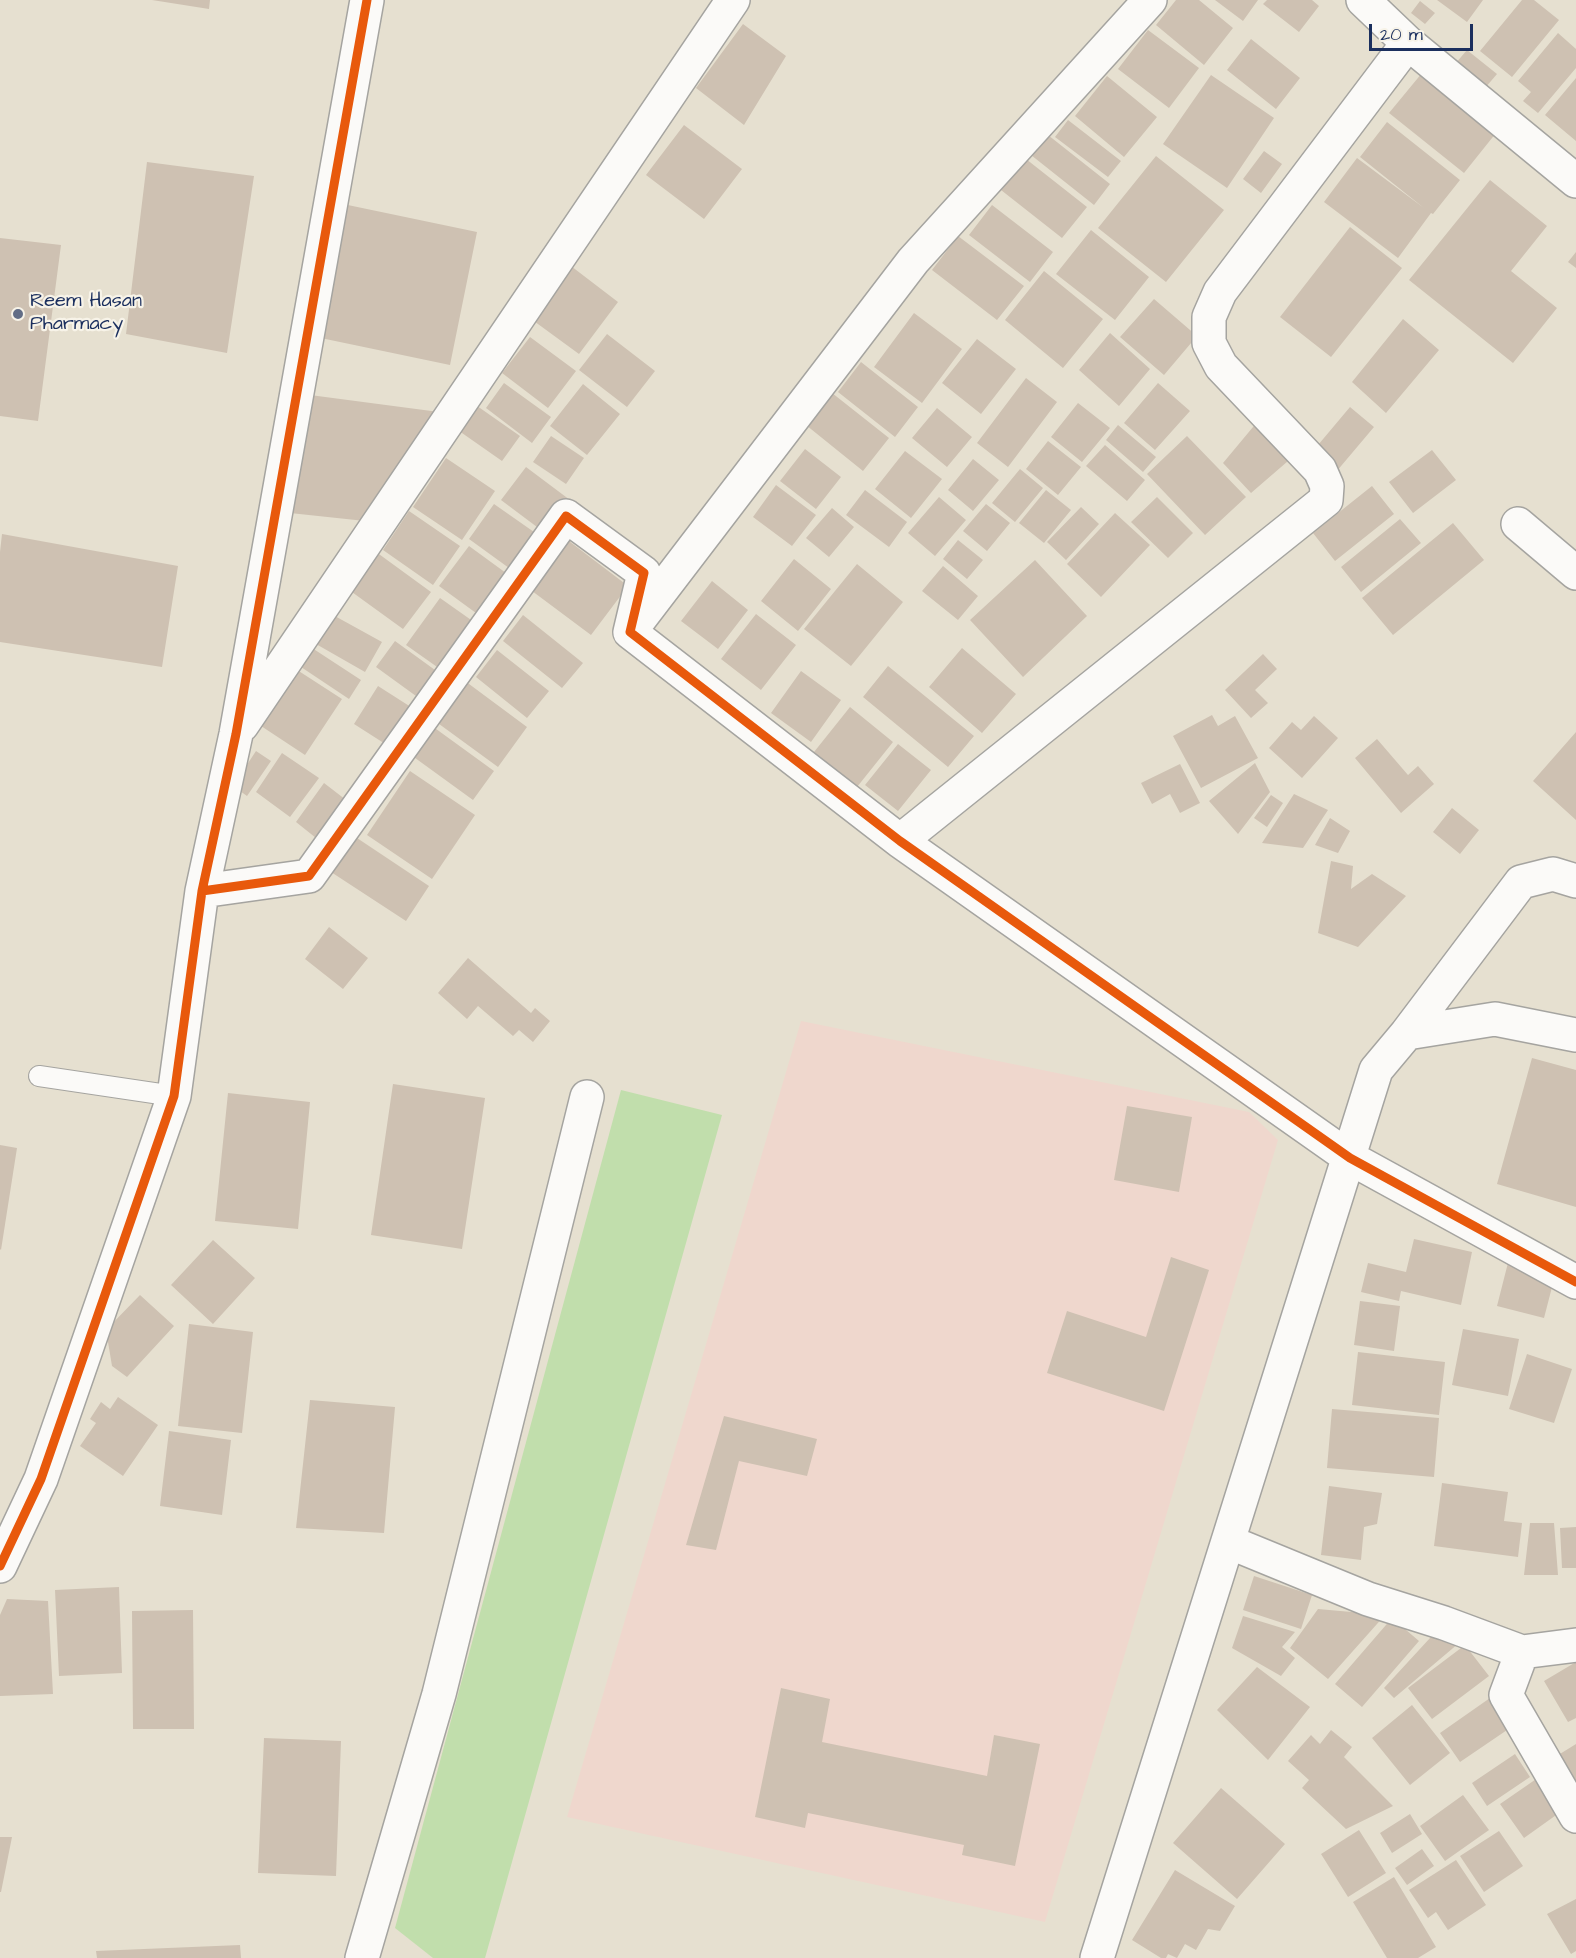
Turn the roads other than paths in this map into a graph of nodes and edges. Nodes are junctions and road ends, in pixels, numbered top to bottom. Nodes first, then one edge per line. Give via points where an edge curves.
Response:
1 (367, 0) edge
2 (732, 0) edge
3 (1150, 0) edge
4 (1363, 0) edge
5 (1408, 43) junction
6 (1576, 181) edge
7 (1518, 524) dead end
8 (1576, 573) edge
9 (630, 632) junction
10 (236, 734) junction
11 (900, 841) junction
12 (1576, 881) edge
13 (202, 891) junction
14 (1407, 1034) junction
15 (1576, 1035) edge
16 (39, 1076) dead end
17 (174, 1096) junction
18 (587, 1097) dead end
19 (1350, 1158) junction
20 (1576, 1282) edge
21 (1229, 1542) junction
22 (0, 1566) edge
23 (1576, 1645) edge
24 (1522, 1652) junction
25 (1576, 1816) edge
26 (362, 1958) edge
27 (1097, 1958) edge

1 - 10 street
2 - 10 street
3 - 9 street via 913,261
4 - 5 street
5 - 6 street
5 - 11 street via 1220,292 1209,317 1209,343 1221,366 1320,470 1327,486 1326,500
7 - 8 street
9 - 11 street
9 - 13 street via 644,573 566,516 309,876
10 - 13 street
11 - 19 street
12 - 14 street via 1553,874 1521,882
13 - 17 street
14 - 15 street via 1495,1019
14 - 19 street via 1376,1070
16 - 17 lane
17 - 22 street via 41,1479
18 - 26 street via 439,1694
19 - 20 street
19 - 21 street
21 - 24 street via 1368,1599
21 - 27 street
23 - 24 street
24 - 25 street via 1506,1695

